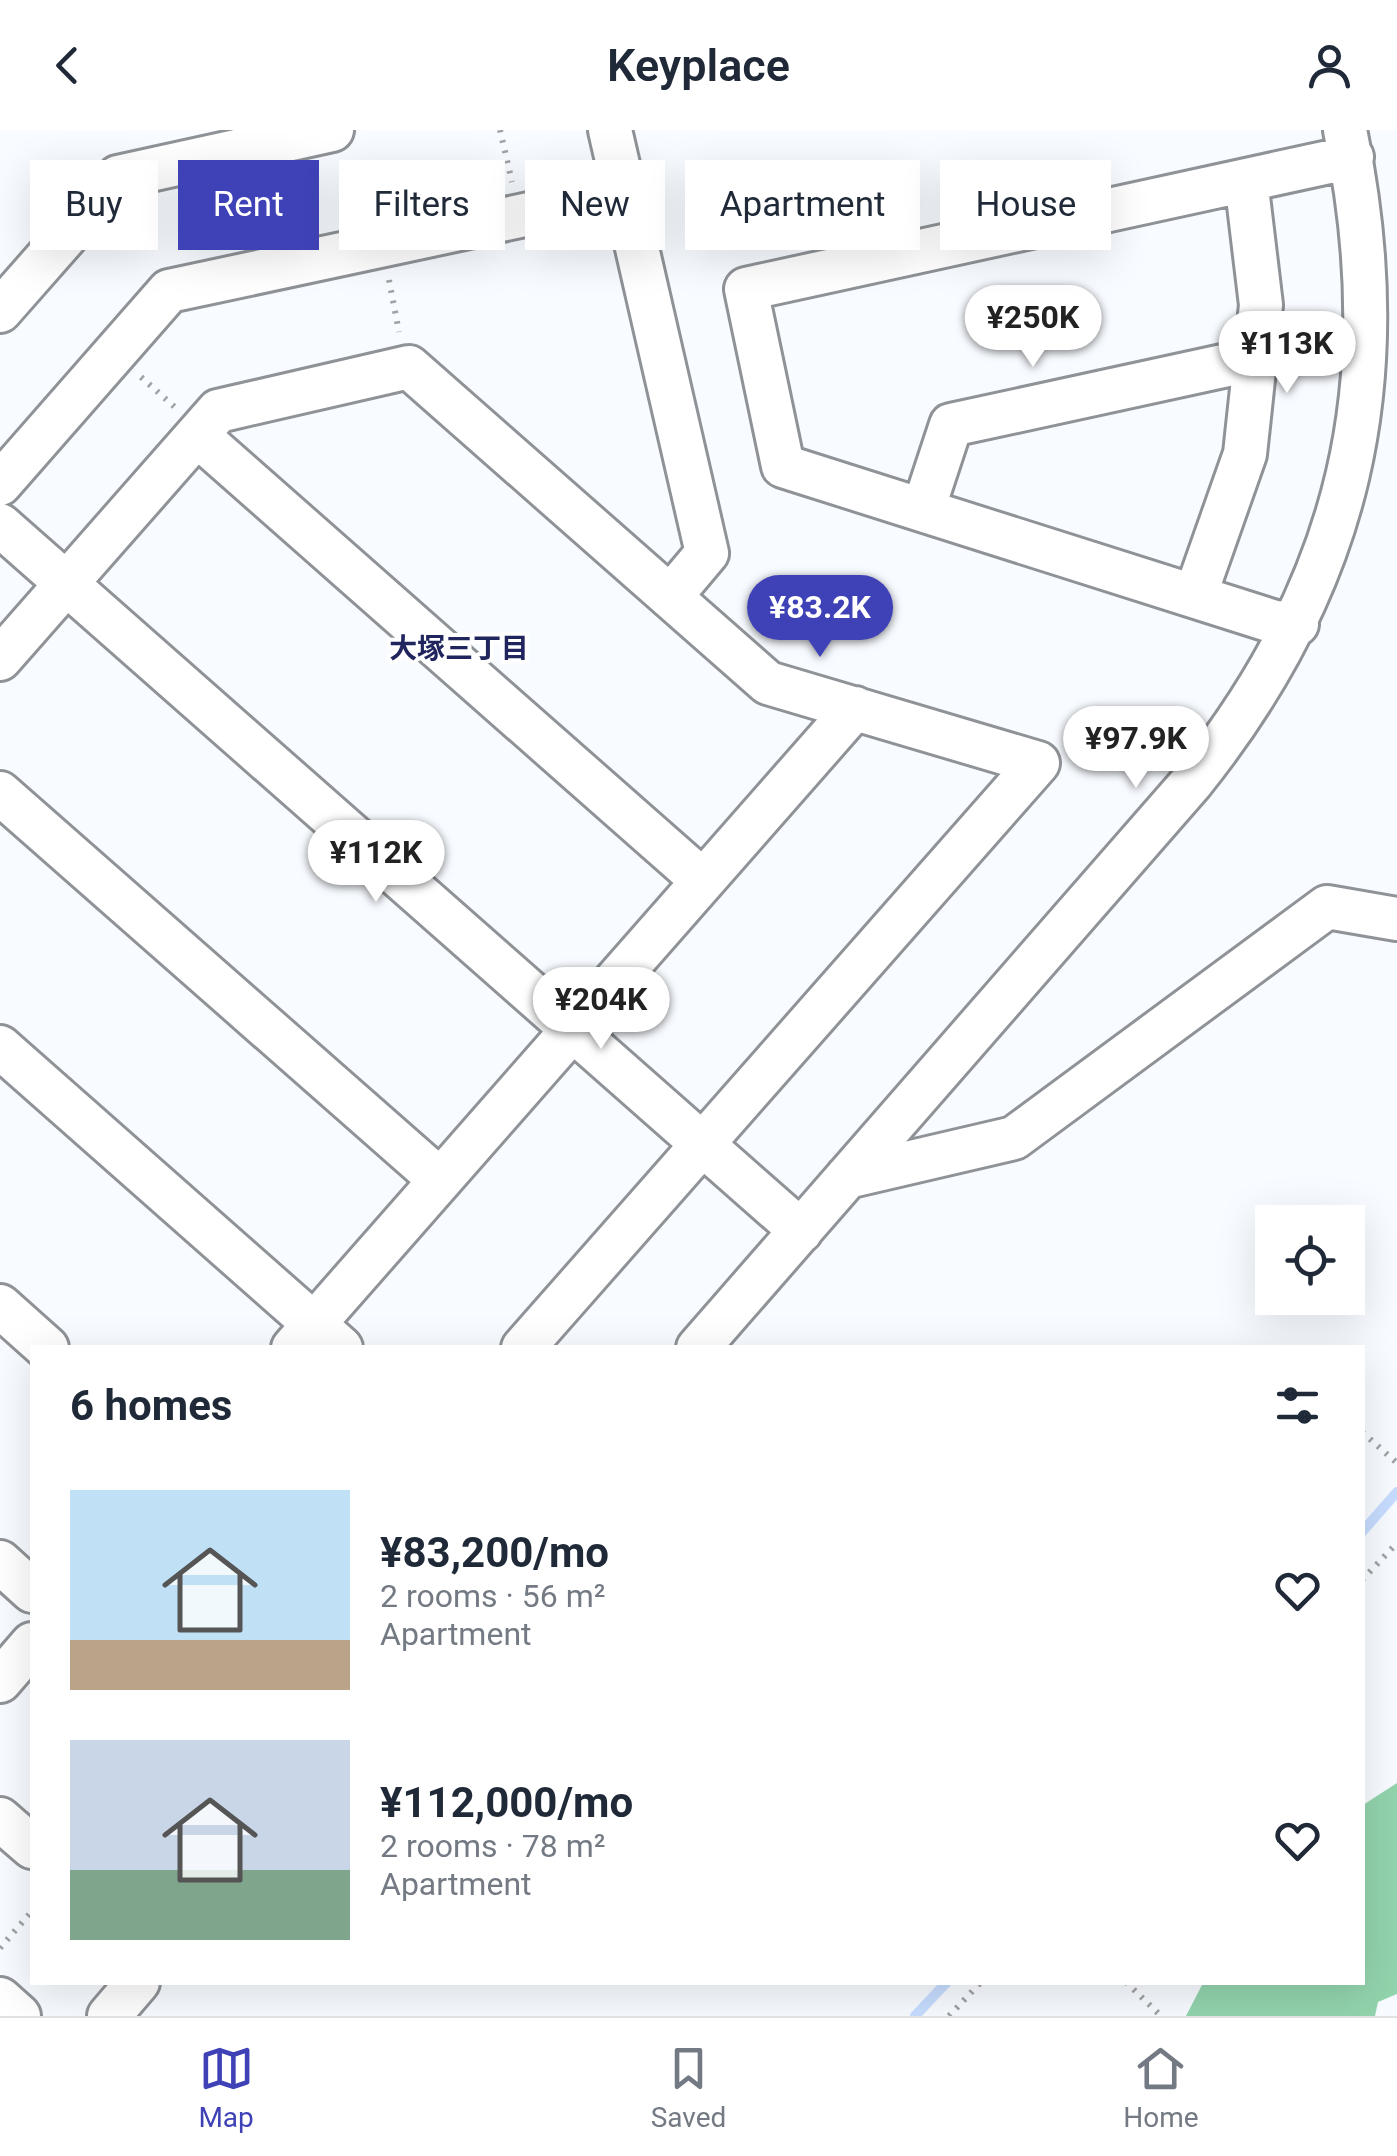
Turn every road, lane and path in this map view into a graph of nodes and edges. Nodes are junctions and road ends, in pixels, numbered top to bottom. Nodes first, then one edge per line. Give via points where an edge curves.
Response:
1 (332, 130) edge
2 (500, 130) edge
3 (610, 130) edge
4 (1349, 144) edge
5 (616, 160) edge
6 (1246, 180) junction
7 (525, 215) edge
8 (520, 216) junction
9 (505, 219) edge
10 (363, 250) edge
11 (383, 250) edge
12 (636, 250) edge
13 (8, 285) edge
14 (114, 354) junction
15 (1255, 360) junction
16 (408, 366) junction
17 (199, 432) junction
18 (0, 484) edge
19 (923, 510) junction
20 (0, 525) edge
21 (66, 584) junction
22 (1195, 596) junction
23 (670, 597) junction
24 (1297, 624) junction
25 (0, 659) edge
26 (855, 708) junction
27 (0, 793) edge
28 (703, 881) junction
29 (1397, 919) edge
30 (572, 1030) junction
31 (0, 1047) edge
32 (702, 1144) junction
33 (847, 1177) junction
34 (440, 1180) junction
35 (801, 1231) junction
36 (0, 1306) edge
37 (316, 1340) edge
38 (44, 1345) edge
39 (527, 1345) edge
40 (701, 1345) edge
41 (1365, 1435) edge
42 (1397, 1463) edge
43 (1397, 1543) edge
44 (0, 1562) edge
45 (1365, 1577) edge
46 (30, 1589) edge
47 (30, 1646) edge
48 (0, 1681) edge
49 (0, 1819) edge
50 (30, 1846) edge
51 (30, 1912) edge
52 (0, 1948) edge
53 (135, 1985) edge
54 (978, 1985) edge
55 (1129, 1985) edge
56 (0, 1999) edge
57 (19, 2016) edge
58 (108, 2016) edge
59 (949, 2016) edge
60 (1161, 2016) edge

1 - 13 street via 118,177
2 - 8 path
3 - 5 street
4 - 6 street
4 - 24 street via 1366,232 1358,443
6 - 15 street via 1260,305
6 - 19 street via 746,289 783,466
7 - 8 street
8 - 9 street
10 - 14 street via 169,291
11 - 16 path
12 - 23 street via 706,553
14 - 17 path
14 - 18 street
15 - 19 street via 951,425
15 - 22 street via 1244,454
16 - 17 street via 218,411
16 - 23 street
17 - 21 street
17 - 28 street
19 - 22 street
20 - 21 street
21 - 25 street
21 - 30 street
22 - 24 street
23 - 26 street via 768,683
24 - 33 street via 1265,684 1203,768
26 - 28 street
26 - 32 street via 1038,763
27 - 34 street
28 - 30 street
29 - 33 street via 1327,907 1014,1138
30 - 32 street
30 - 34 street
31 - 37 street
32 - 35 street
32 - 39 street
33 - 35 street
34 - 37 street
35 - 40 street
36 - 38 street
41 - 42 path
43 - 45 path
44 - 46 street
47 - 48 street
49 - 50 street
51 - 52 path
53 - 58 street
54 - 59 path
55 - 60 path
56 - 57 street

